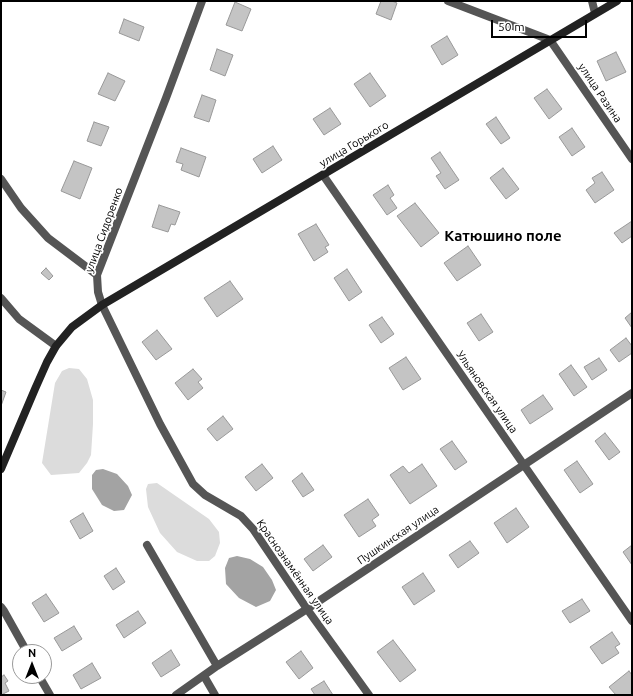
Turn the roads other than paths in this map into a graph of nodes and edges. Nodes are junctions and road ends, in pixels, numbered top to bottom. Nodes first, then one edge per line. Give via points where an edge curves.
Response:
1 (202, 1) edge
2 (448, 1) edge
3 (592, 1) edge
4 (617, 1) edge
5 (595, 13) junction
6 (550, 40) junction
7 (632, 159) edge
8 (323, 175) junction
9 (1, 179) edge
10 (97, 275) junction
11 (1, 298) edge
12 (102, 305) junction
13 (56, 346) junction
14 (632, 393) edge
15 (523, 465) junction
16 (1, 469) edge
17 (147, 545) dead end
18 (1, 608) edge
19 (307, 609) junction
20 (632, 621) edge
21 (22, 644) edge
22 (217, 666) junction
23 (204, 676) junction
24 (44, 684) edge
25 (50, 695) edge
26 (176, 695) edge
27 (215, 695) edge
28 (369, 695) edge

1 - 10 street, улица Сидоренко
2 - 6 street
3 - 5 street
4 - 5 street, улица Горького
5 - 6 street, улица Горького
6 - 7 street, улица Разина
6 - 8 street, улица Горького
8 - 12 street, улица Горького
8 - 15 street, Ульяновская улица
9 - 10 street via 21,208 48,238
10 - 12 street, улица Сидоренко
11 - 13 street via 19,319
12 - 13 street via 72,327
12 - 19 street, Краснознамённая улица via 160,424 193,484 205,495 240,516 253,529
13 - 16 street via 34,389
14 - 15 street, Пушкинская улица
15 - 19 street, Пушкинская улица
15 - 20 street, Ульяновская улица
17 - 22 street
18 - 21 street
19 - 22 street, Пушкинская улица
19 - 28 street, Краснознамённая улица
22 - 23 street, Пушкинская улица
23 - 26 street, Пушкинская улица
23 - 27 street
24 - 25 street

